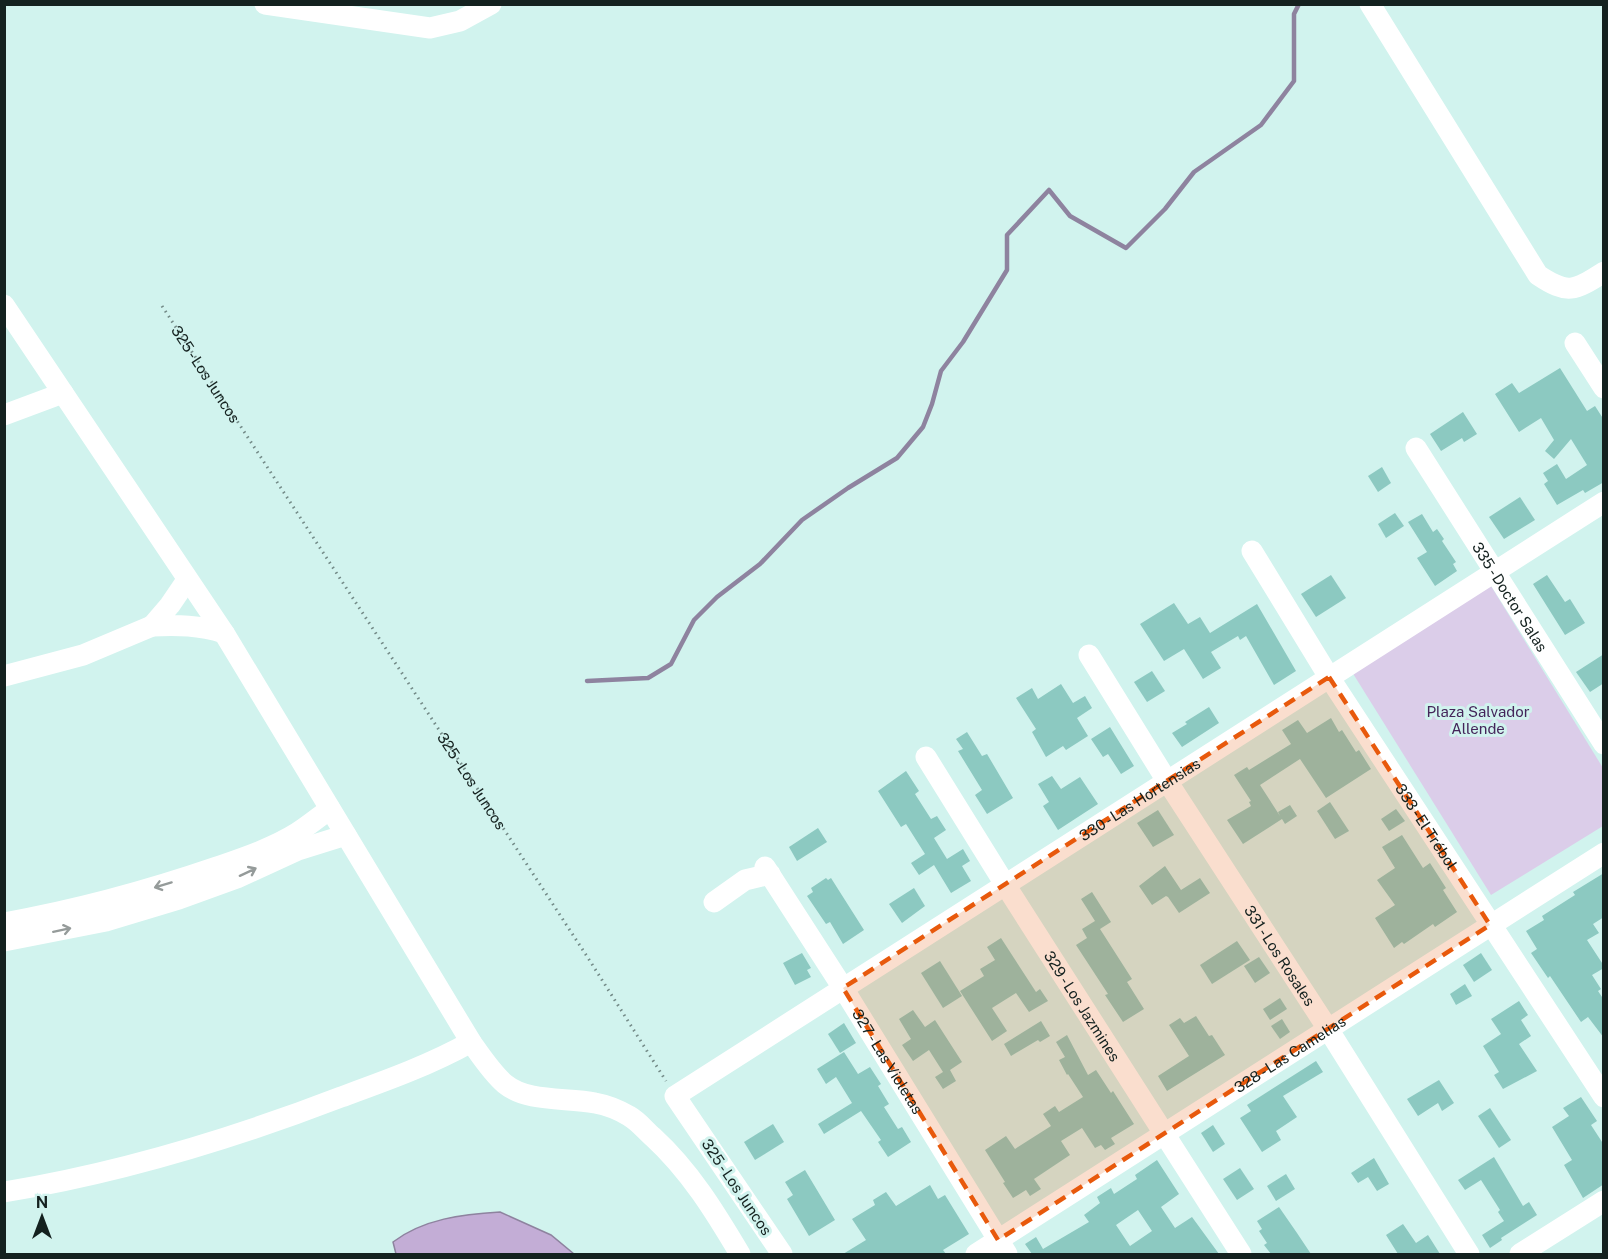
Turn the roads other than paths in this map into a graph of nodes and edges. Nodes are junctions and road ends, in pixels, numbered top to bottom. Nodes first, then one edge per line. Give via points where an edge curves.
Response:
1 (265, 4) edge
2 (491, 4) edge
3 (1371, 4) edge
4 (1604, 272) edge
5 (4, 304) edge
6 (1575, 343) dead end
7 (1604, 388) edge
8 (63, 393) junction
9 (4, 415) edge
10 (1416, 448) dead end
11 (1604, 502) edge
12 (1252, 551) dead end
13 (1494, 572) junction
14 (187, 580) junction
15 (152, 626) junction
16 (224, 633) junction
17 (1089, 655) dead end
18 (4, 676) edge
19 (1329, 677) junction
20 (1604, 744) edge
21 (926, 757) dead end
22 (1167, 781) junction
23 (330, 809) junction
24 (346, 835) junction
25 (1604, 853) edge
26 (1006, 886) junction
27 (714, 902) dead end
28 (4, 923) edge
29 (1490, 926) junction
30 (4, 941) edge
31 (843, 988) junction
32 (1328, 1029) junction
33 (471, 1042) junction
34 (675, 1096) joint
35 (1604, 1097) edge
36 (1164, 1134) junction
37 (4, 1192) edge
38 (1604, 1201) edge
39 (1003, 1247) edge
40 (741, 1254) edge
41 (782, 1254) edge
42 (976, 1254) edge
43 (1241, 1254) edge
44 (1469, 1254) edge
45 (1520, 1254) edge

1 - 2 street via 430,28 460,21
3 - 4 street via 1538,274 1559,287 1575,289
5 - 8 street
6 - 7 street
8 - 9 street
8 - 14 street
10 - 13 street, 335 - Doctor Salas
11 - 13 street, 330 - Las Hortensias
12 - 19 street, 333 - El Trébol
13 - 19 street, 330 - Las Hortensias
13 - 20 street, 335 - Doctor Salas
14 - 15 street
14 - 16 street
15 - 16 street via 187,625
15 - 18 street via 83,655
16 - 23 street
17 - 22 street, 331 - Los Rosales
19 - 22 street, 330 - Las Hortensias
19 - 29 street, 333 - El Trébol
21 - 26 street, 329 - Los Jazmines
22 - 26 street, 330 - Las Hortensias
22 - 32 street, 331 - Los Rosales
23 - 24 street
23 -> 28 street via 295,834 183,879 127,896
30 -> 24 street via 106,921 178,899 298,850
24 - 33 street
25 - 29 street, 328 - Las Camelias
26 - 31 street, 330 - Las Hortensias
26 - 36 street, 329 - Los Jazmines
27 - 31 street, 327 - Las Violetas via 745,879 767,871
29 - 32 street, 328 - Las Camelias
29 - 35 street, 333 - El Trébol
31 - 34 street, 330 - Las Hortensias
31 - 39 street, 327 - Las Violetas
32 - 36 street, 328 - Las Camelias
32 - 44 street, 331 - Los Rosales
33 - 37 street via 371,1086 209,1144 103,1173
33 - 40 street via 495,1073 515,1090 595,1103 630,1116 692,1179
34 - 41 street, 325 - Los Juncos
36 - 39 street, 328 - Las Camelias
36 - 43 street, 329 - Los Jazmines
38 - 45 street
39 - 42 street, 328 - Las Camelias

